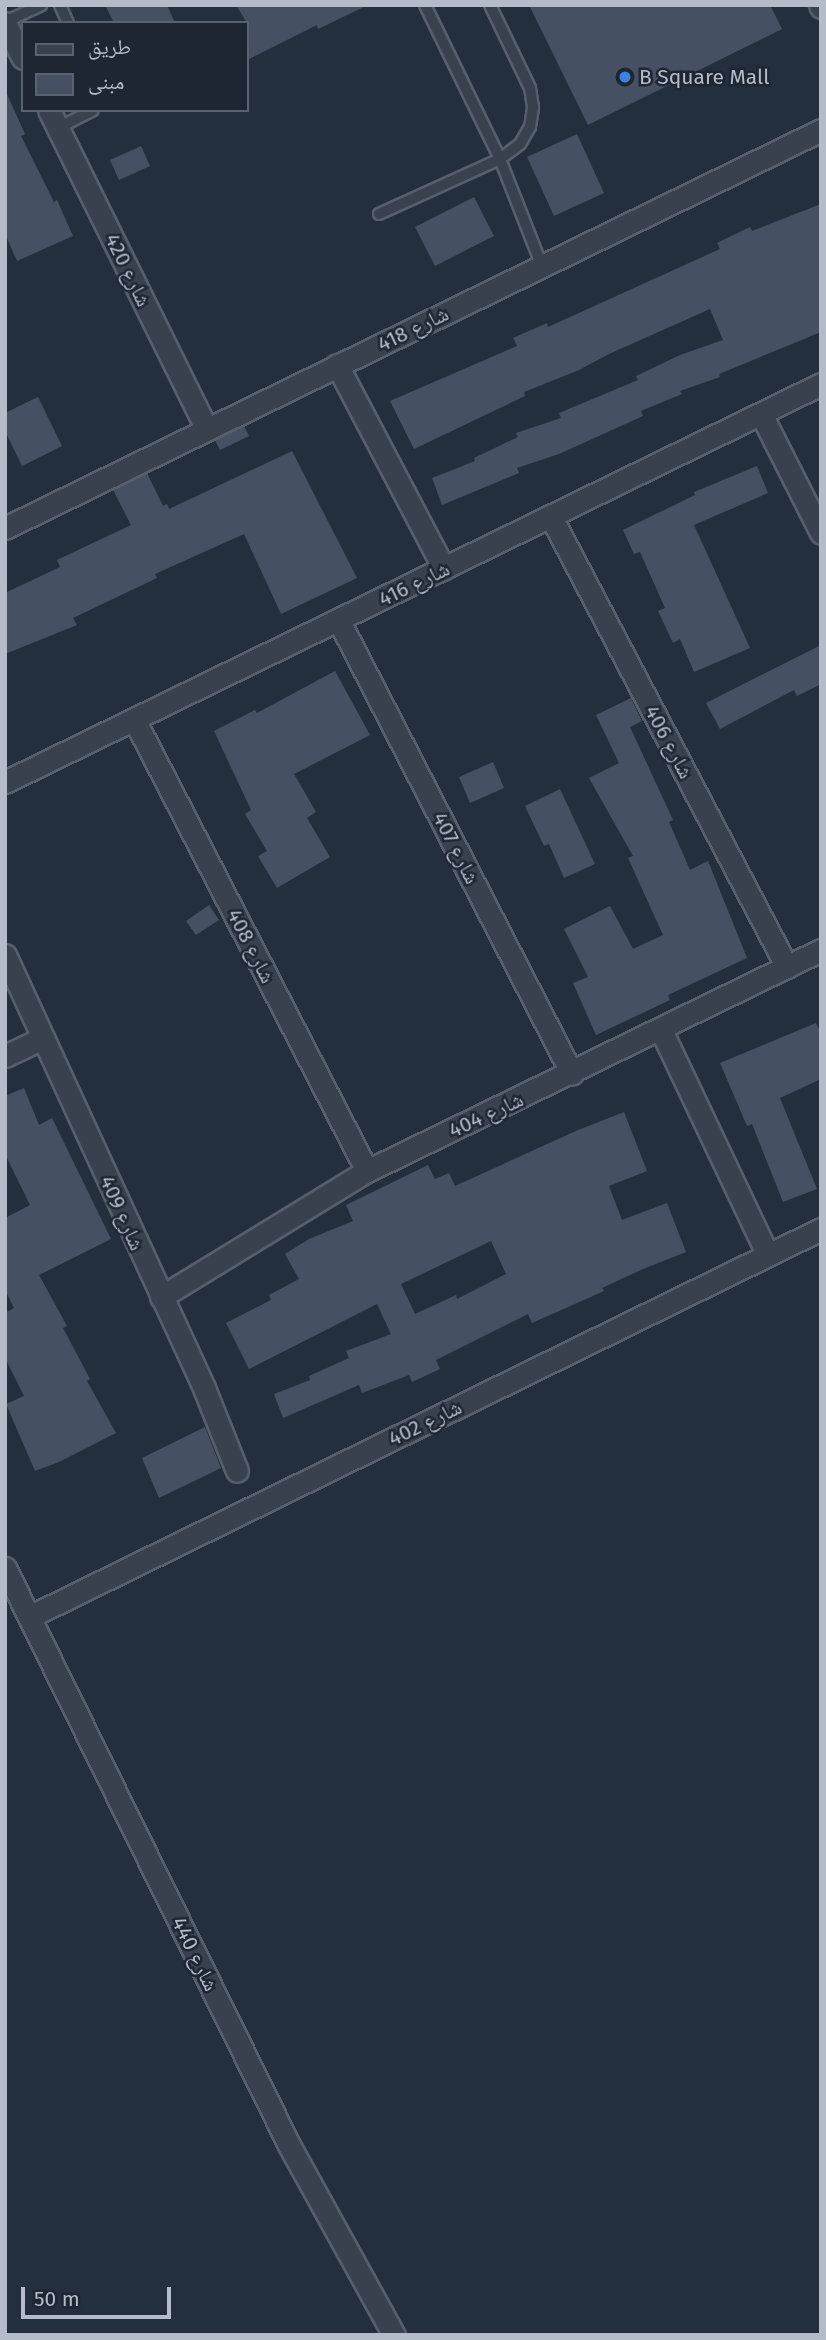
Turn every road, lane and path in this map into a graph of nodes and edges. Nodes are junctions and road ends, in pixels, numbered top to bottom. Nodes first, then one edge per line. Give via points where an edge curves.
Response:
1 (41, 5) edge
2 (60, 5) edge
3 (425, 5) edge
4 (490, 5) edge
5 (67, 21) edge
6 (5, 22) edge
7 (21, 54) edge
8 (84, 112) edge
9 (53, 119) edge
10 (821, 130) edge
11 (500, 159) junction
12 (379, 214) dead end
13 (541, 266) junction
14 (337, 365) junction
15 (821, 384) edge
16 (761, 414) junction
17 (207, 429) junction
18 (551, 517) junction
19 (5, 528) edge
20 (821, 533) edge
21 (444, 569) junction
22 (339, 621) junction
23 (135, 721) junction
24 (5, 782) edge
25 (821, 950) edge
26 (5, 955) edge
27 (787, 967) junction
28 (661, 1030) junction
29 (43, 1038) junction
30 (5, 1056) edge
31 (572, 1074) junction
32 (367, 1171) junction
33 (821, 1229) edge
34 (768, 1255) junction
35 (160, 1297) junction
36 (237, 1471) dead end
37 (5, 1568) edge
38 (29, 1617) junction
39 (394, 2335) edge

1 - 6 lane
2 - 5 lane
3 - 11 lane
4 - 11 lane via 530,88 533,107 530,127 520,144
6 - 7 street
8 - 9 lane
9 - 17 street, شارع 420
10 - 13 street, شارع 418
11 - 12 lane
11 - 13 lane
13 - 14 street, شارع 418
14 - 17 street, شارع 418
14 - 21 street
15 - 16 street, شارع 416
16 - 18 street, شارع 416
16 - 20 street
17 - 19 street, شارع 418
18 - 21 street, شارع 416
18 - 27 street, شارع 406
21 - 22 street, شارع 416
22 - 23 street, شارع 416
22 - 31 street, شارع 407
23 - 24 street, شارع 416
23 - 32 street, شارع 408
25 - 27 street, شارع 404
26 - 29 street, شارع 409
27 - 28 street, شارع 404
28 - 31 street, شارع 404
28 - 34 street
29 - 30 street
29 - 35 street, شارع 409
31 - 32 street, شارع 404
32 - 35 street, شارع 404
33 - 34 street, شارع 402
34 - 38 street, شارع 402
35 - 36 street, شارع 409 via 214,1409
37 - 38 street, شارع 440
38 - 39 street, شارع 440 via 289,2146

